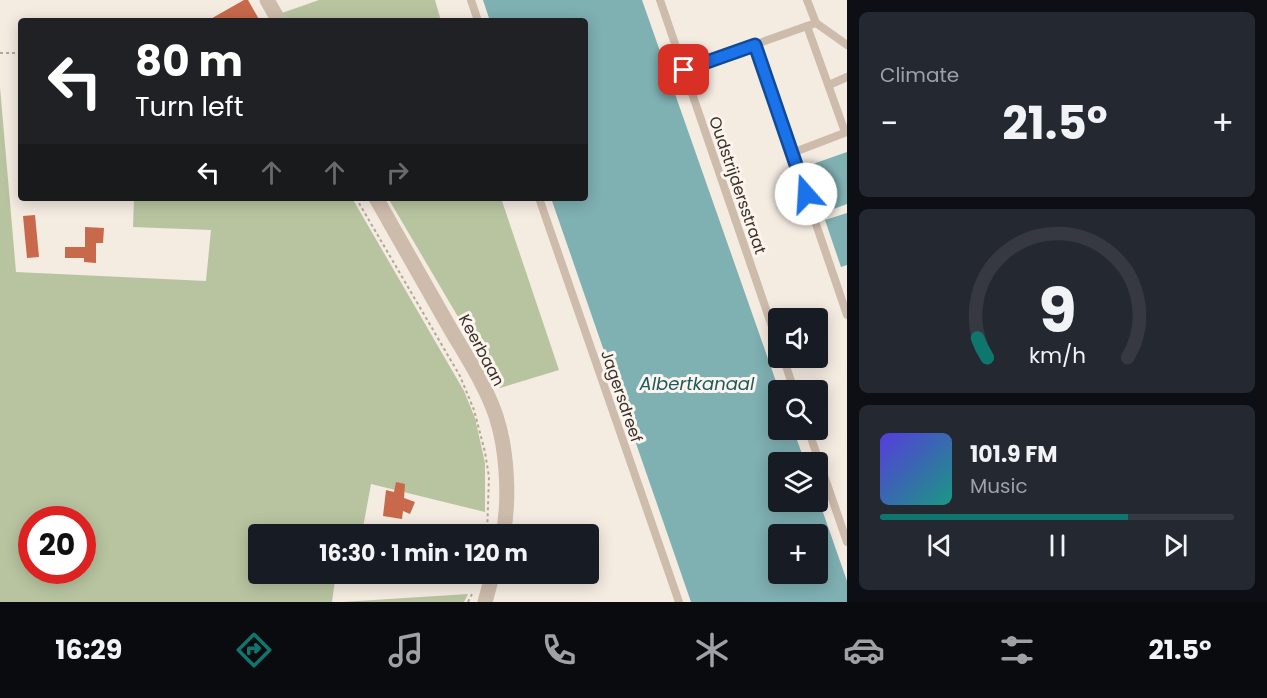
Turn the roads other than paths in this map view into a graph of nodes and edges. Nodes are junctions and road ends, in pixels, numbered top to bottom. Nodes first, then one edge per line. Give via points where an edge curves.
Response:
1 (267, 0) edge
2 (471, 0) edge
3 (660, 0) edge
4 (807, 0) edge
5 (277, 18) edge
6 (477, 18) edge
7 (811, 25) junction
8 (755, 45) junction
9 (847, 45) edge
10 (684, 70) junction
11 (847, 77) edge
12 (829, 85) junction
13 (846, 132) edge
14 (792, 153) junction
15 (378, 201) edge
16 (540, 201) edge
17 (768, 315) edge
18 (847, 315) edge
19 (812, 440) edge
20 (505, 524) edge
21 (847, 542) edge
22 (491, 584) edge
23 (485, 602) edge
24 (679, 602) edge

1 - 5 street
2 - 6 lane
3 - 10 lane, Oudstrijdersstraat
4 - 7 lane
7 - 8 lane
7 - 9 lane
7 - 12 lane
8 - 10 lane
8 - 14 lane
10 - 17 lane, Oudstrijdersstraat
11 - 12 lane
12 - 13 lane
13 - 14 lane
14 - 18 lane
15 - 20 street, Keerbaan via 479,378 496,415 503,446
16 - 24 lane, Jagersdreef
19 - 21 lane
22 - 23 street

